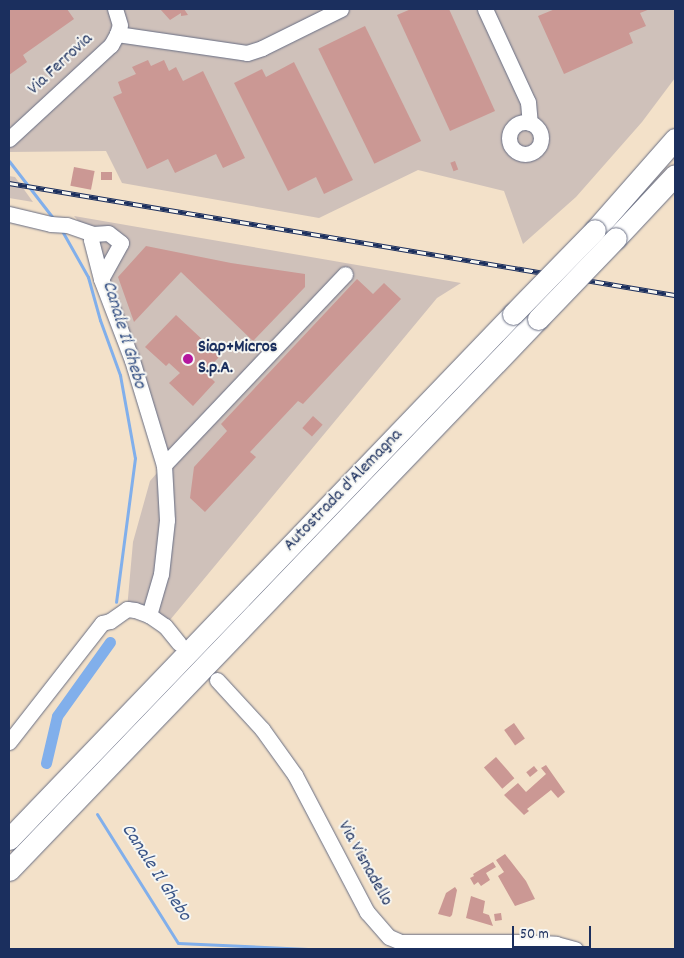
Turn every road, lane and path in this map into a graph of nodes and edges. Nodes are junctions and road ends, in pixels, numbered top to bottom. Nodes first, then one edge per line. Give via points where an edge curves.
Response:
1 (115, 9) edge
2 (341, 9) edge
3 (485, 9) edge
4 (117, 34) junction
5 (530, 123) dead end
6 (9, 139) edge
7 (675, 139) edge
8 (675, 176) edge
9 (9, 214) edge
10 (93, 234) junction
11 (345, 274) dead end
12 (101, 279) junction
13 (164, 465) junction
14 (149, 615) junction
15 (180, 642) dead end
16 (217, 680) dead end
17 (9, 742) edge
18 (9, 840) edge
19 (9, 870) edge
20 (575, 949) edge

1 - 4 street, Via Ferrovia via 120,25
2 - 4 street via 247,53
3 - 5 street via 528,102
4 - 6 street, Via Ferrovia via 111,45
7 - 18 highway, Autostrada d'Alemagna, bridge via 595,230
8 - 19 highway, Autostrada d'Alemagna, bridge
9 - 10 street via 67,225
10 - 12 street via 91,240
10 - 12 street via 108,233 121,242
11 - 13 street
12 - 13 street via 132,360
13 - 14 street via 167,520 161,574
14 - 15 street
14 - 17 street via 127,609 102,623
16 - 20 street, Via Visnadello via 262,728 295,775 367,912 389,936 401,942 522,942

